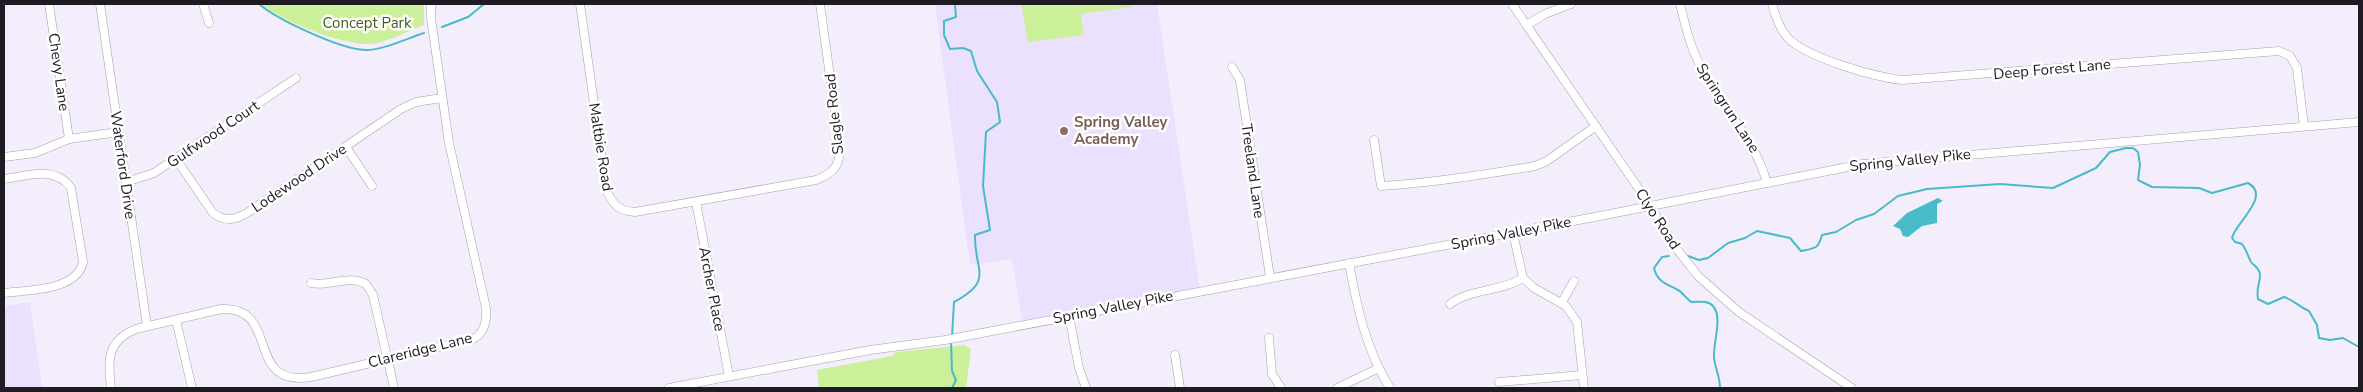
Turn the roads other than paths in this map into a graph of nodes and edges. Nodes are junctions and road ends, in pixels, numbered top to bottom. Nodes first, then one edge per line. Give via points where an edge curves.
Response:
1 (49, 4) edge
2 (100, 4) edge
3 (203, 4) edge
4 (431, 4) edge
5 (580, 4) edge
6 (820, 4) edge
7 (1512, 4) edge
8 (1571, 4) edge
9 (1680, 4) edge
10 (1772, 4) edge
11 (209, 22) dead end
12 (1527, 25) junction
13 (1232, 66) dead end
14 (296, 78) dead end
15 (442, 98) junction
16 (2359, 122) edge
17 (1596, 126) junction
18 (2304, 126) junction
19 (118, 132) junction
20 (69, 140) junction
21 (1374, 140) dead end
22 (346, 147) junction
23 (4, 157) edge
24 (176, 159) junction
25 (4, 179) edge
26 (126, 182) junction
27 (1767, 183) junction
28 (372, 186) dead end
29 (696, 202) junction
30 (1650, 206) junction
31 (1513, 233) junction
32 (1349, 263) junction
33 (1270, 277) junction
34 (1524, 278) junction
35 (1574, 281) dead end
36 (311, 283) dead end
37 (4, 293) edge
38 (1562, 302) junction
39 (1450, 304) dead end
40 (1069, 316) junction
41 (176, 320) junction
42 (147, 326) junction
43 (1269, 338) dead end
44 (1175, 355) dead end
45 (387, 359) junction
46 (1379, 368) junction
47 (1582, 375) junction
48 (729, 376) junction
49 (1499, 382) dead end
50 (111, 388) edge
51 (192, 388) edge
52 (394, 388) edge
53 (670, 388) edge
54 (1086, 388) edge
55 (1180, 388) edge
56 (1281, 388) edge
57 (1337, 388) edge
58 (1390, 388) edge
59 (1584, 388) edge
60 (1852, 388) edge

1 - 20 street, Chevy Lane
2 - 19 street, Waterford Drive
3 - 11 street
4 - 15 street, Clareridge Lane
5 - 29 street, Maltbie Road via 606,188 611,200 619,208 635,212
6 - 29 street, Slagle Road via 840,149 837,166 816,180
7 - 12 street, Clyo Road
8 - 12 street
9 - 27 street, Springrun Lane via 1698,62 1754,148
10 - 18 street, Deep Forest Lane via 1783,32 1800,48 1879,77 1902,80 2279,51 2290,56 2298,68
12 - 17 street, Clyo Road
13 - 33 street, Treeland Lane via 1240,80
14 - 24 street, Gulfwood Court
15 - 22 street, Lodewood Drive via 408,105
15 - 45 street, Clareridge Lane via 457,184 486,308 486,322 481,333 473,339
16 - 18 street, Spring Valley Pike
17 - 21 street via 1547,162 1535,166 1453,181 1416,184 1381,186
17 - 30 street, Clyo Road
18 - 27 street, Spring Valley Pike via 1891,161
19 - 20 street
19 - 26 street, Waterford Drive
20 - 23 street via 35,153
22 - 24 street, Lodewood Drive via 247,213 229,220 213,213
22 - 28 street
24 - 26 street, Gulfwood Court via 147,177
25 - 37 street via 45,173 66,181 71,188 82,262 81,271 73,280 63,284
26 - 42 street, Waterford Drive
27 - 30 street, Spring Valley Pike
29 - 48 street, Archer Place
30 - 31 street, Spring Valley Pike
30 - 60 street, Clyo Road via 1688,265 1714,292 1738,312
31 - 32 street, Spring Valley Pike
31 - 34 street
32 - 33 street, Spring Valley Pike
32 - 46 street via 1361,323
33 - 40 street, Spring Valley Pike
34 - 38 street via 1534,288
34 - 39 street via 1506,287 1463,296
35 - 38 street
36 - 45 street via 357,280 366,284 373,295
38 - 47 street via 1577,322
40 - 48 street, Spring Valley Pike
40 - 54 street
41 - 42 street, Clareridge Lane
41 - 45 street, Clareridge Lane via 221,309 241,312 258,329 270,363 278,372 290,377 311,377
41 - 51 street
42 - 50 street, Clareridge Lane via 124,334 115,344 108,362
43 - 56 street via 1272,374
44 - 55 street
45 - 52 street
46 - 57 street
46 - 58 street
47 - 49 street
47 - 59 street
48 - 53 street, Spring Valley Pike

